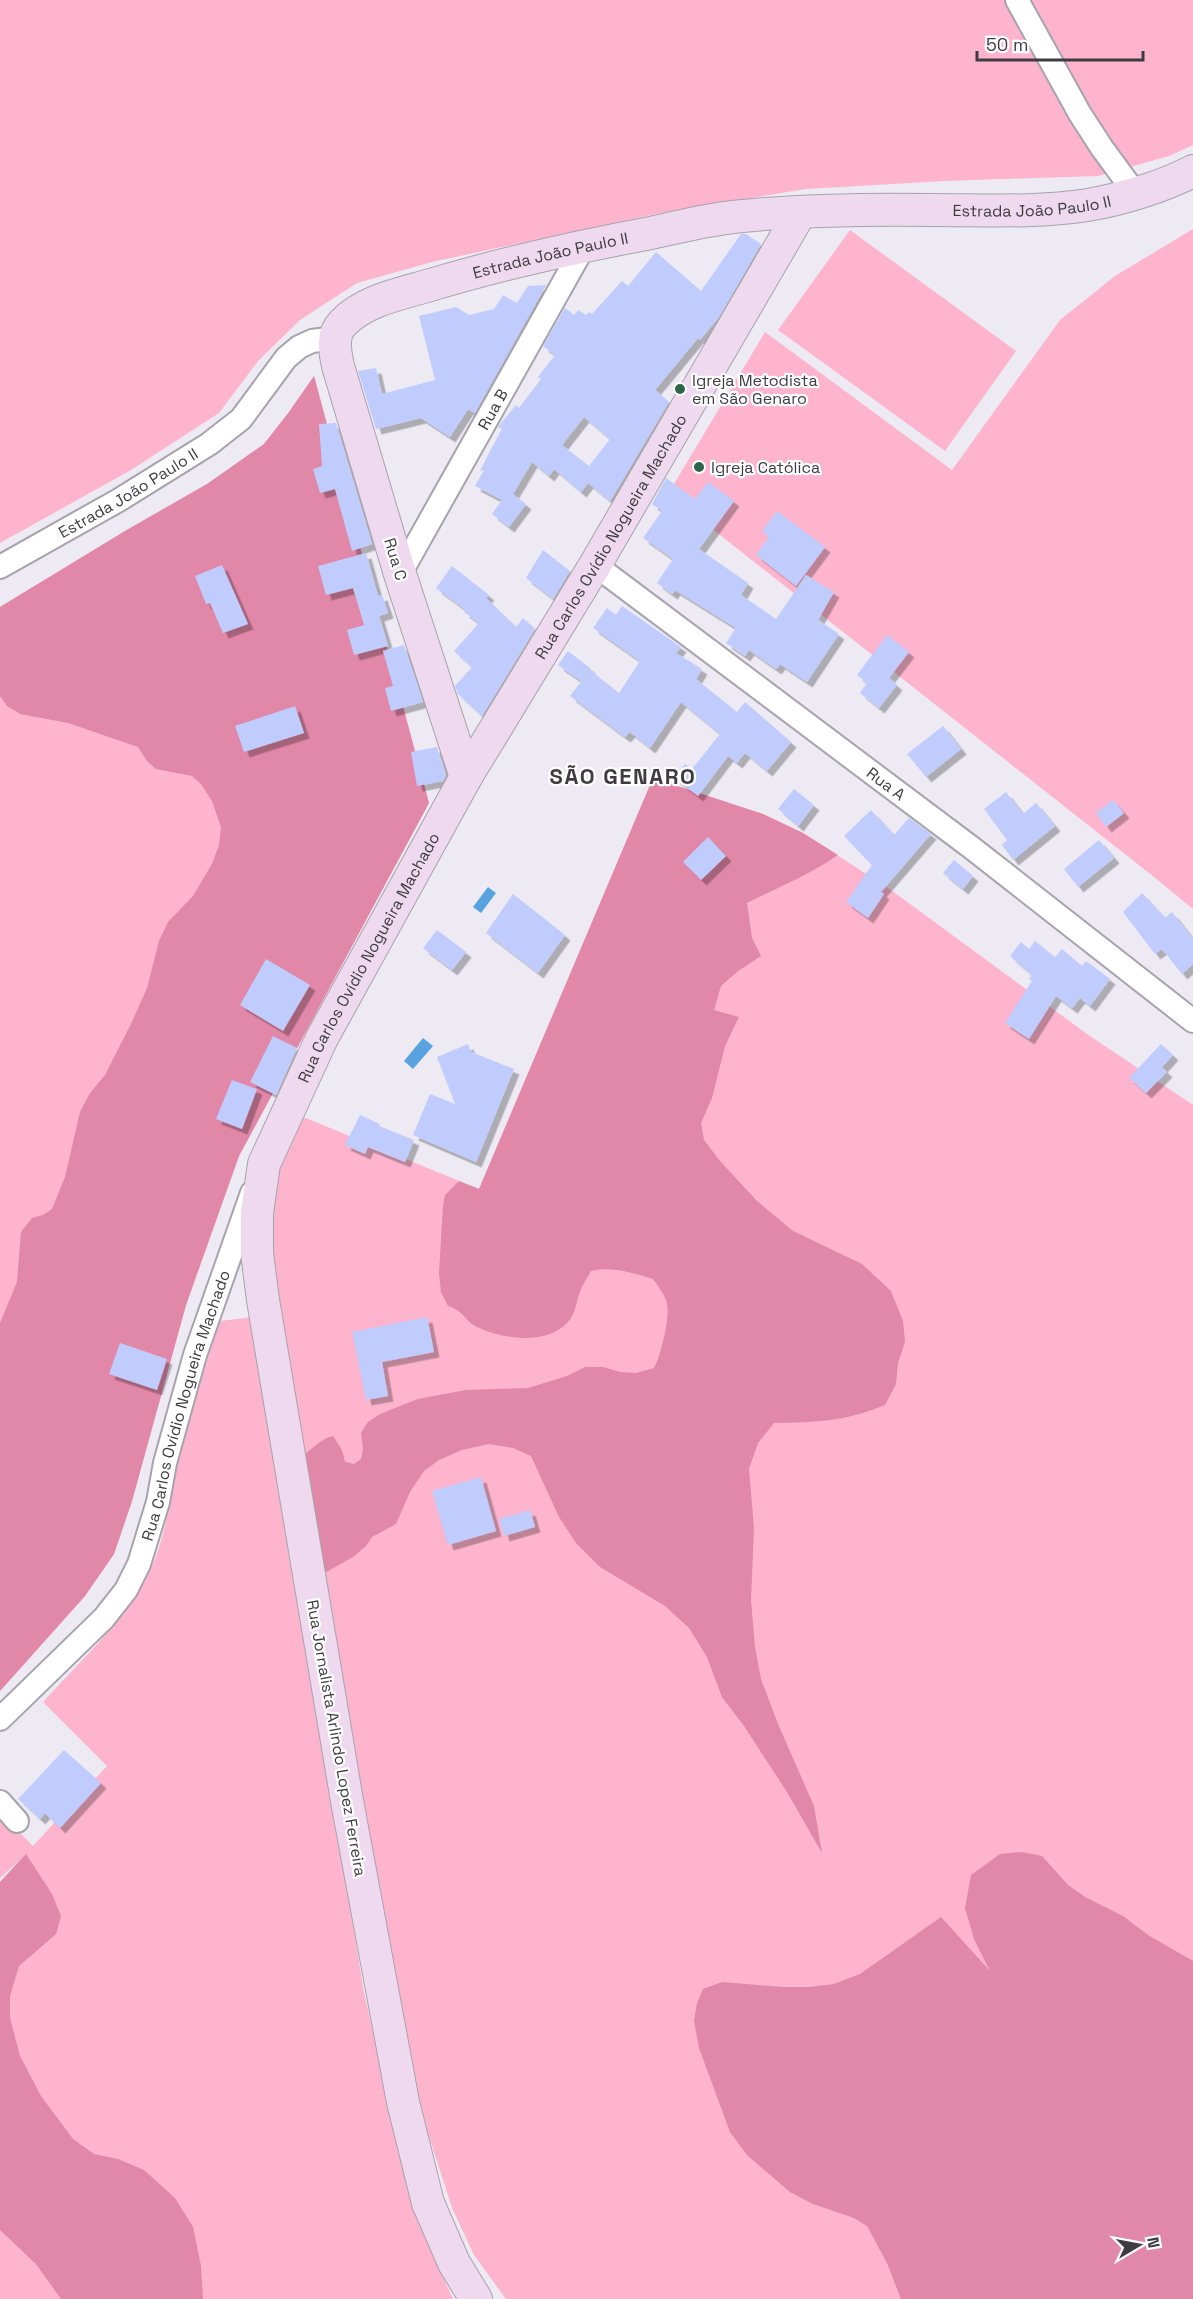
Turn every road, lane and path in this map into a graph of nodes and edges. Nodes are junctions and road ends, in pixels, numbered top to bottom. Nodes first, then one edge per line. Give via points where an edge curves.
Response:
1 (1017, 0) edge
2 (1193, 171) edge
3 (1135, 193) junction
4 (800, 213) junction
5 (584, 246) junction
6 (335, 338) junction
7 (595, 565) junction
8 (0, 567) edge
9 (400, 574) junction
10 (466, 777) junction
11 (1184, 1014) edge
12 (264, 1164) junction
13 (0, 1719) edge
14 (0, 1802) edge
15 (17, 1821) dead end
16 (476, 2299) edge

1 - 3 street via 1080,114
2 - 3 street, Estrada João Paulo II
3 - 4 street, Estrada João Paulo II via 1089,205 1033,210
4 - 5 street, Estrada João Paulo II via 731,217
4 - 7 street, Rua Carlos Ovídio Nogueira Machado
5 - 6 street, Estrada João Paulo II via 473,272 382,299 343,322
5 - 9 street, Rua B
6 - 8 street, Estrada João Paulo II via 299,346 241,419 209,444
6 - 9 street, Rua C via 338,366
7 - 10 street, Rua Carlos Ovídio Nogueira Machado
7 - 11 street, Rua A via 972,848
9 - 10 street, Rua C
10 - 12 street, Rua Carlos Ovídio Nogueira Machado via 322,1038
12 - 13 street, Rua Carlos Ovídio Nogueira Machado via 195,1356 139,1564 126,1590 104,1618
12 - 16 street, Rua Jornalista Arlindo Lopez Ferreira via 257,1213 263,1300 388,2030 428,2203 454,2263
14 - 15 street

